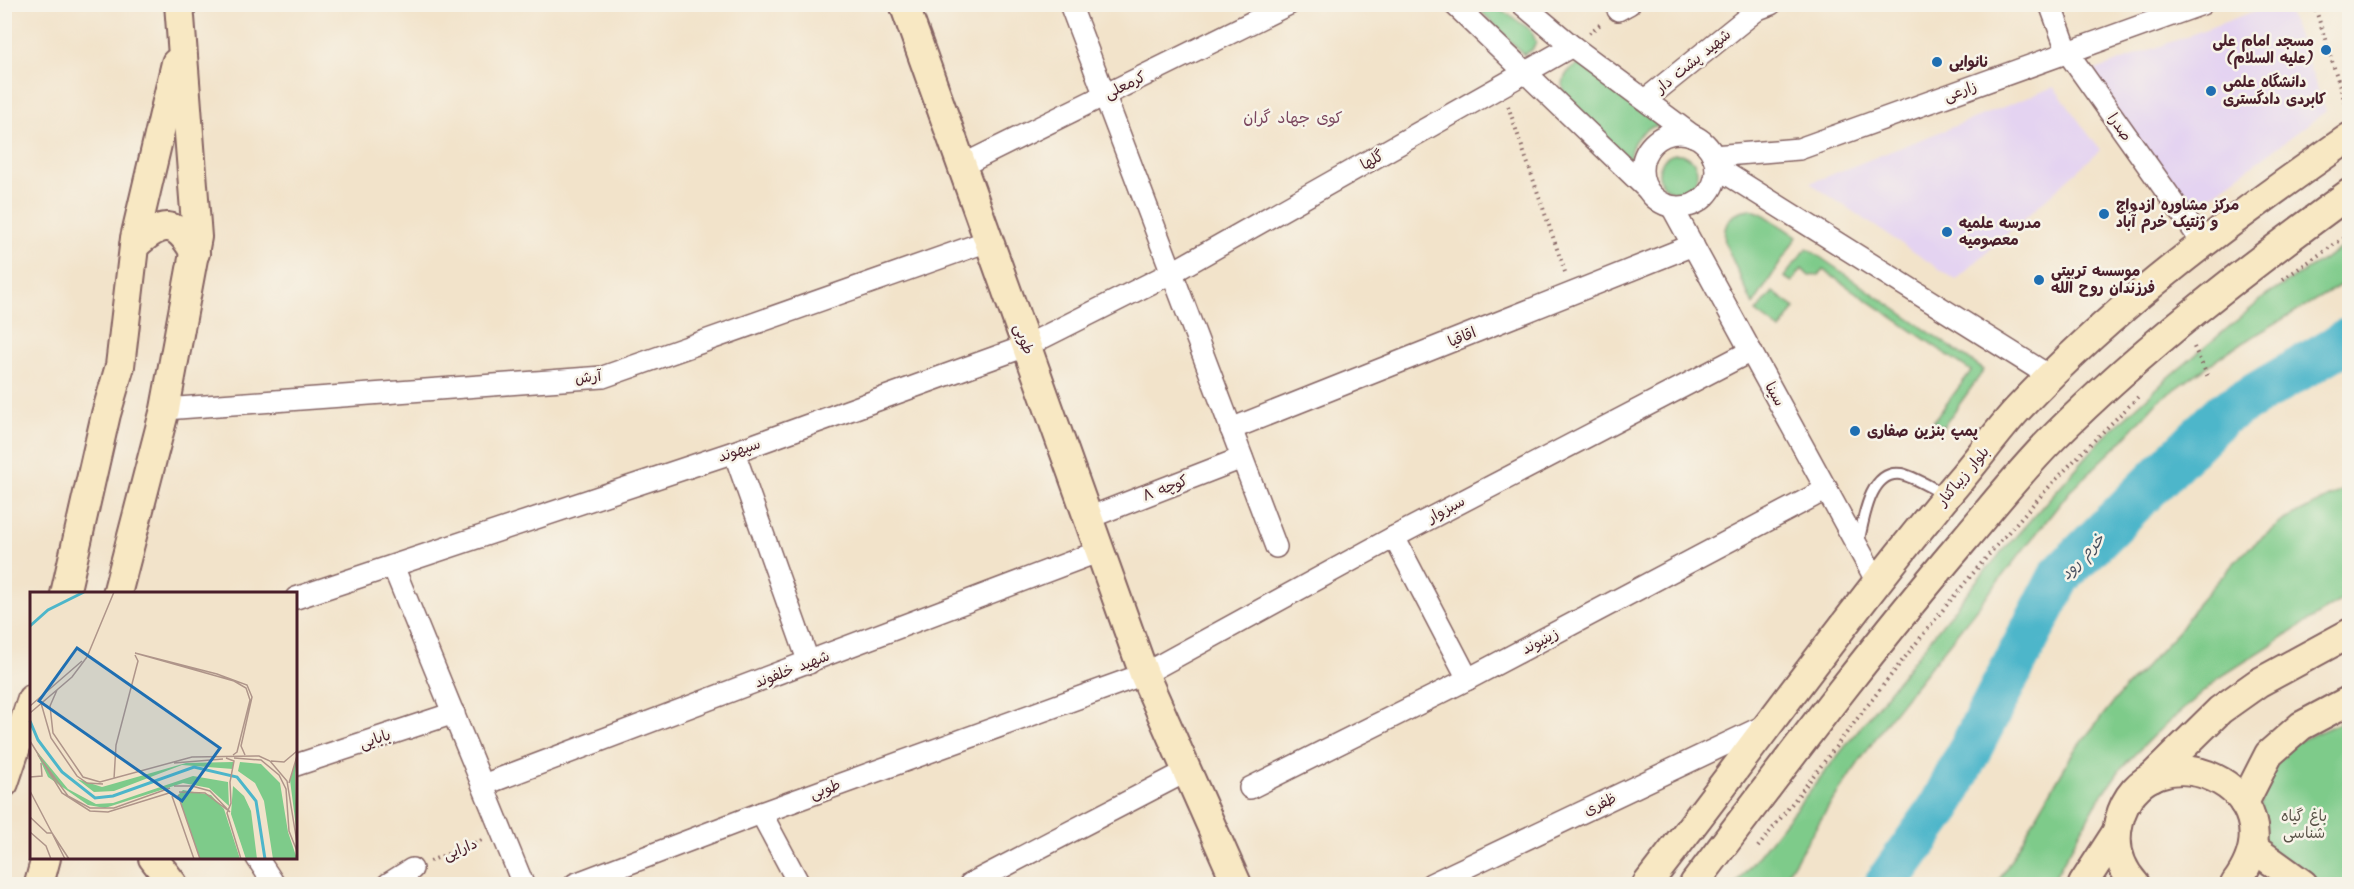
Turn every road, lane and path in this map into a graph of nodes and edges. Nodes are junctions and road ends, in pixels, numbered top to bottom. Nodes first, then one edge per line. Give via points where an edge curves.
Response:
1 (179, 4) edge
2 (904, 4) edge
3 (1070, 4) edge
4 (1289, 4) edge
5 (1455, 4) edge
6 (1522, 4) edge
7 (2050, 4) edge
8 (2202, 4) edge
9 (2314, 4) edge
10 (1762, 6) edge
11 (1624, 7) edge
12 (183, 35) junction
13 (1572, 46) junction
14 (2068, 52) junction
15 (1527, 72) junction
16 (1501, 87) junction
17 (1104, 96) junction
18 (1645, 100) junction
19 (2349, 115) edge
20 (1694, 136) junction
21 (2349, 137) edge
22 (1715, 161) junction
23 (961, 166) junction
24 (1646, 188) junction
25 (2349, 193) edge
26 (1672, 207) junction
27 (2349, 234) edge
28 (988, 241) junction
29 (2202, 242) junction
30 (1693, 244) junction
31 (134, 246) junction
32 (195, 253) junction
33 (1172, 273) junction
34 (2276, 283) dead end
35 (1572, 293) junction
36 (2200, 341) dead end
37 (1026, 346) junction
38 (2194, 347) junction
39 (1751, 351) junction
40 (2186, 354) dead end
41 (2051, 377) junction
42 (2208, 377) dead end
43 (2144, 392) dead end
44 (165, 409) junction
45 (2016, 411) junction
46 (1231, 429) junction
47 (2052, 440) junction
48 (734, 452) junction
49 (1242, 458) junction
50 (1827, 489) junction
51 (1947, 495) junction
52 (1088, 518) junction
53 (1394, 537) junction
54 (1858, 546) junction
55 (1276, 547) dead end
56 (1100, 552) junction
57 (393, 566) junction
58 (1877, 582) junction
59 (65, 592) edge
60 (118, 592) edge
61 (297, 597) edge
62 (2349, 633) edge
63 (809, 663) junction
64 (1144, 675) junction
65 (1468, 679) junction
66 (2349, 700) edge
67 (30, 705) edge
68 (454, 713) junction
69 (1768, 724) junction
70 (297, 765) edge
71 (1185, 772) junction
72 (2149, 779) junction
73 (4, 783) edge
74 (483, 785) junction
75 (1250, 788) dead end
76 (2244, 803) junction
77 (761, 813) junction
78 (502, 832) junction
79 (2116, 833) junction
80 (2253, 848) junction
81 (1754, 851) dead end
82 (46, 859) edge
83 (154, 859) edge
84 (258, 859) edge
85 (412, 869) joint
86 (39, 885) edge
87 (173, 885) edge
88 (274, 885) edge
89 (388, 885) edge
90 (523, 885) edge
91 (575, 885) edge
92 (799, 885) edge
93 (970, 885) edge
94 (1237, 885) edge
95 (1431, 885) edge
96 (1647, 885) edge
97 (1694, 885) edge
98 (2082, 885) edge
99 (2134, 885) edge
100 (2235, 885) edge
101 (2303, 885) edge

1 - 12 main road
2 - 23 main road, طوبی
3 - 17 street
4 - 17 street, کرمعلی
5 - 15 street
6 - 13 street
7 - 14 street, صدرا
8 - 14 street, زارعی
9 - 19 path
10 - 18 street, شهید پشت دار
11 - 13 path
12 - 31 main road
12 - 32 main road
13 - 15 street, گلها
13 - 18 street
14 - 22 street, زارعی via 1798,149
14 - 29 street, صدرا
15 - 16 street, گلها
15 - 24 street
16 - 33 street, گلها
16 - 35 path
17 - 23 street, کرمعلی
17 - 33 street
18 - 20 street
20 - 22 street via 1706,144
20 - 24 street via 1664,136 1651,145 1643,158 1641,173
21 - 29 main road, بلوار زیباکنار
22 - 26 street via 1714,181 1708,193 1686,207
22 - 41 street
23 - 28 main road, طوبی
24 - 26 street via 1658,201
25 - 47 main road via 2153,346
26 - 30 street, سینا
27 - 34 path
28 - 37 main road, طوبی
28 - 44 street, آرش via 603,377
29 - 41 main road, بلوار زیباکنار
30 - 35 street, اقاقیا
30 - 39 street, سینا
31 - 32 main road via 157,228 173,227 185,236
31 - 59 main road via 120,366
32 - 44 main road
33 - 37 street, سپهوند
33 - 46 street
35 - 46 street, اقاقیا
36 - 38 path
37 - 48 street, سپهوند
37 - 52 main road, طوبی
38 - 40 path
38 - 42 path
39 - 50 street, سینا
39 - 53 street, سبزوار
41 - 45 main road, بلوار زیباکنار
43 - 81 path via 2068,466 2004,538
44 - 60 main road
45 - 47 main road
45 - 51 main road, بلوار زیباکنار
46 - 49 street
47 - 97 main road via 1940,568
48 - 57 street, سپهوند
48 - 63 street
49 - 52 street, کوچه ۸
49 - 55 street
50 - 54 street, سینا
50 - 65 street, زینیوند
51 - 54 lane via 1901,474 1889,477 1874,487
51 - 58 main road, بلوار زیباکنار
52 - 56 main road, طوبی
53 - 64 street, سبزوار
53 - 65 street
54 - 58 street, سینا
56 - 63 street, شهید خلفوند
56 - 64 main road, طوبی
57 - 61 street, سپهوند
57 - 68 street
58 - 69 main road, بلوار زیباکنار
62 - 72 main road via 2258,683 2220,710
63 - 74 street, شهید خلفوند
64 - 71 main road, طوبی
64 - 77 street, طوبی
65 - 75 street, زینیوند
66 - 76 main road via 2301,726 2269,754
67 - 73 main road
68 - 70 street, بابایی
68 - 74 street
69 - 95 street, ظفری
69 - 96 main road, بلوار زیباکنار
71 - 93 street
71 - 94 main road, طوبی
72 - 76 main road via 2169,771 2191,770 2212,775 2230,786
72 - 79 main road via 2133,793 2121,812
74 - 78 street
76 - 80 main road via 2252,825
77 - 91 street, طوبی
77 - 92 street
78 - 85 path, دارایی
78 - 90 street
79 - 98 main road
79 - 99 main road via 2117,854
80 - 100 main road
80 - 101 main road
82 - 86 main road
83 - 87 main road
84 - 88 street
85 - 89 street

